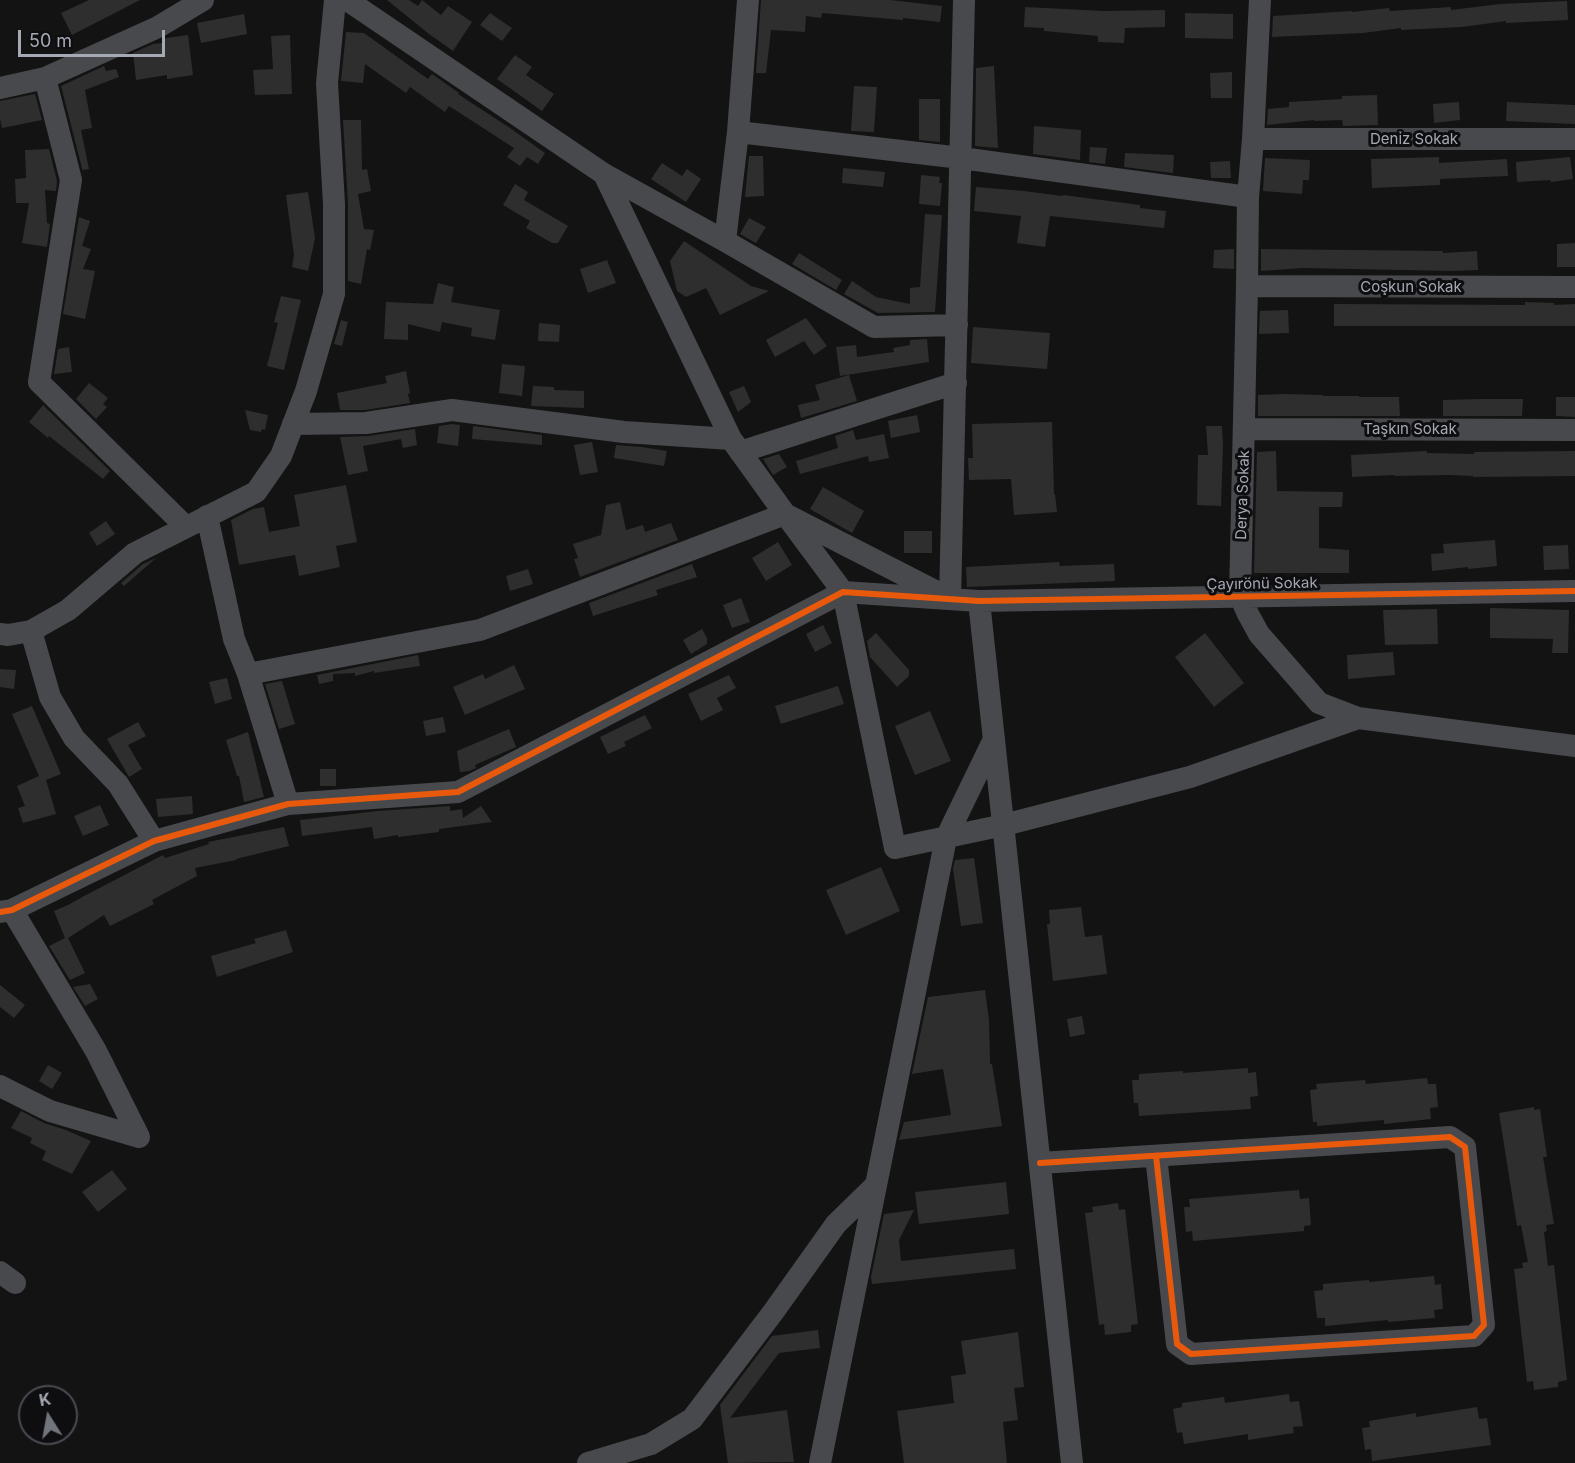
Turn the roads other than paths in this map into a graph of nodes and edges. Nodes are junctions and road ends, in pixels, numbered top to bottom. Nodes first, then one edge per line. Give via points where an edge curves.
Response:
1 (203, 0) edge
2 (335, 0) edge
3 (347, 0) edge
4 (748, 0) edge
5 (964, 0) edge
6 (1260, 0) edge
7 (45, 78) junction
8 (0, 88) edge
9 (738, 132) junction
10 (1253, 139) junction
11 (1575, 139) edge
12 (961, 158) junction
13 (604, 174) junction
14 (1248, 198) junction
15 (725, 241) junction
16 (1247, 286) junction
17 (1575, 287) edge
18 (957, 325) junction
19 (956, 383) junction
20 (293, 424) junction
21 (1244, 429) junction
22 (1575, 430) edge
23 (735, 445) junction
24 (785, 514) junction
25 (207, 516) junction
26 (186, 527) junction
27 (1575, 591) edge
28 (843, 592) junction
29 (1240, 596) junction
30 (950, 599) junction
31 (979, 602) junction
32 (31, 631) junction
33 (0, 634) edge
34 (248, 674) junction
35 (1358, 718) junction
36 (994, 738) junction
37 (1575, 746) edge
38 (288, 804) junction
39 (1004, 825) junction
40 (946, 838) junction
41 (154, 841) junction
42 (6, 911) edge
43 (0, 1086) edge
44 (1156, 1156) junction
45 (1040, 1163) junction
46 (876, 1185) junction
47 (588, 1463) edge
48 (820, 1463) edge
49 (1072, 1463) edge

1 - 7 street via 158,27
2 - 20 street via 327,83 334,294
3 - 13 street
4 - 9 street
5 - 12 street
6 - 10 street, Derya Sokak
7 - 8 street
7 - 26 street via 71,180 39,382
9 - 12 street
9 - 15 street
10 - 11 street, Deniz Sokak
10 - 14 street, Derya Sokak
12 - 14 street
12 - 18 street
13 - 15 street
13 - 23 street
14 - 16 street, Derya Sokak
15 - 18 street via 874,327
16 - 17 street, Coşkun Sokak
16 - 21 street, Derya Sokak
18 - 19 street
19 - 23 street
19 - 30 street
20 - 23 street via 366,423 452,410
20 - 25 street via 281,456 255,492
21 - 22 street, Taşkın Sokak
21 - 29 street, Derya Sokak
23 - 24 street
24 - 28 street
24 - 30 street
24 - 34 street via 480,630
25 - 26 street
25 - 34 street via 234,639
26 - 32 street via 135,553 68,610
27 - 29 street, Çayırönü Sokak
28 - 30 street, Çayırönü Sokak
28 - 38 street via 458,792
28 - 40 street via 895,848
29 - 31 street, Çayırönü Sokak
29 - 35 street, Derya Sokak via 1259,634 1318,703
30 - 31 street, Çayırönü Sokak
31 - 36 street
32 - 33 street
32 - 41 street via 50,697 68,728 117,784
34 - 38 street
35 - 37 street, Derya Sokak
35 - 39 street via 1190,777
36 - 39 street
36 - 40 street
38 - 41 street
39 - 40 street
39 - 45 street
40 - 46 street
41 - 42 street
42 - 43 street via 96,1051 139,1137 50,1111
44 - 44 street via 1450,1137 1465,1147 1484,1325 1474,1336 1191,1354 1177,1344
44 - 45 street
45 - 49 street
46 - 47 street via 836,1224 692,1419 651,1444
46 - 48 street

